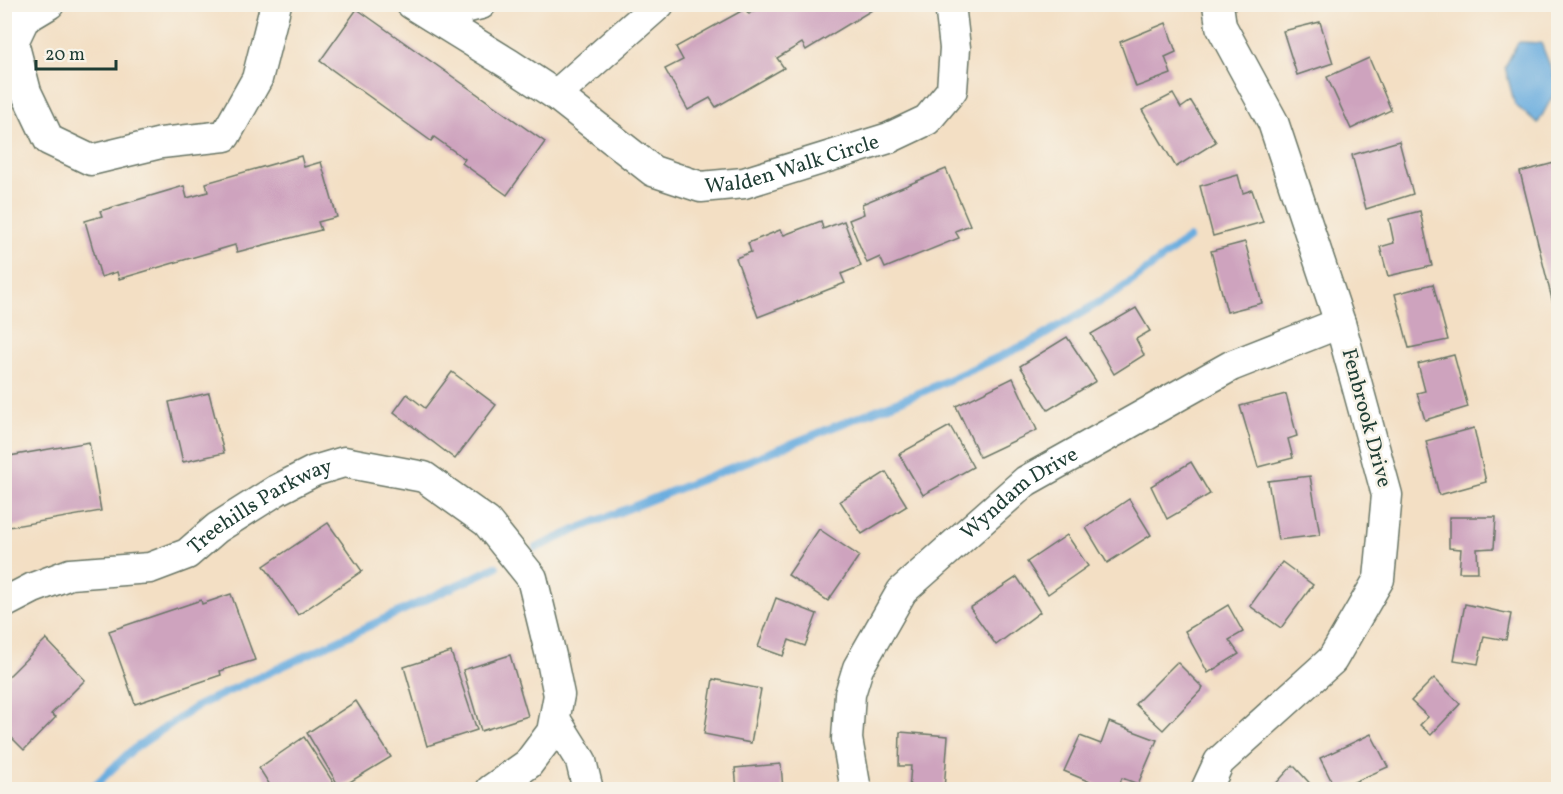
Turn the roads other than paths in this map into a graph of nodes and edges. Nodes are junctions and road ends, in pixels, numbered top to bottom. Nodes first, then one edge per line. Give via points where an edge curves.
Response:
1 (50, 4) edge
2 (276, 4) edge
3 (481, 4) edge
4 (658, 4) edge
5 (950, 4) edge
6 (1218, 4) edge
7 (422, 10) edge
8 (556, 95) junction
9 (1340, 323) junction
10 (4, 603) edge
11 (556, 721) junction
12 (491, 789) edge
13 (588, 789) edge
14 (856, 789) edge
15 (1206, 789) edge

1 - 2 street via 24,19 14,42 27,92 49,140 91,159 161,143 225,136 257,79
3 - 7 street
4 - 8 street
5 - 8 street, Walden Walk Circle via 952,90 927,120 889,138 744,183 701,187 653,171
6 - 9 street, Fenbrook Drive via 1221,26 1273,122
7 - 8 street, Walden Walk Circle
9 - 14 street, Wyndam Drive via 1231,366 1026,481 902,591 858,668 850,694 847,739
9 - 15 street, Fenbrook Drive via 1388,495 1379,579 1332,660 1220,762
10 - 11 street, Treehills Parkway via 70,574 150,568 187,554 217,528 277,490 314,471 344,462 424,477 487,522 532,578 559,695
11 - 12 street, Treehills Parkway via 528,764
11 - 13 street via 581,761

